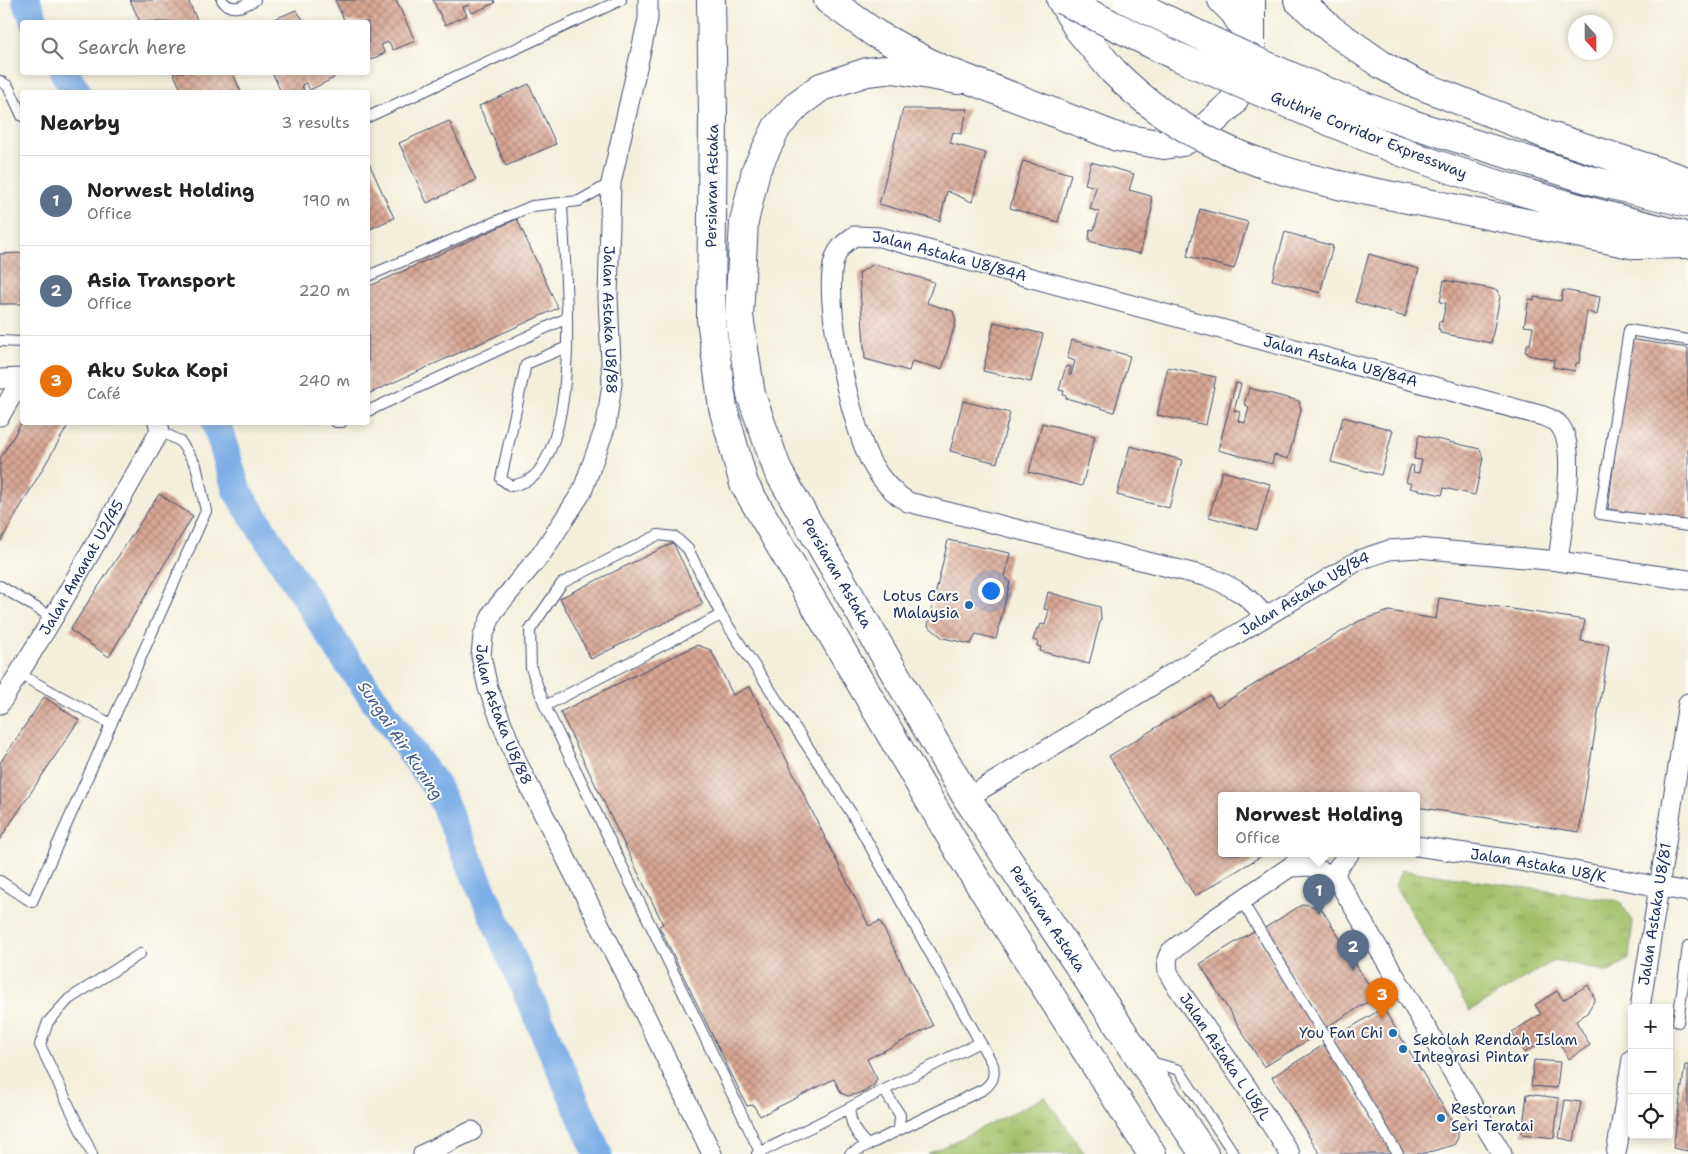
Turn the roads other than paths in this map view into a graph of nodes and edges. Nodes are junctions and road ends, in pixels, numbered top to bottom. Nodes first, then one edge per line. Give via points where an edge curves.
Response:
1 (222, 0) edge
2 (256, 0) edge
3 (621, 0) edge
4 (648, 0) edge
5 (710, 0) edge
6 (828, 0) edge
7 (1061, 0) edge
8 (1127, 0) edge
9 (1222, 0) edge
10 (1251, 0) edge
11 (1298, 0) edge
12 (1251, 39) junction
13 (0, 81) edge
14 (972, 82) junction
15 (20, 112) edge
16 (370, 116) edge
17 (1688, 181) edge
18 (611, 183) junction
19 (1688, 203) edge
20 (562, 205) junction
21 (1688, 236) edge
22 (1688, 244) edge
23 (370, 275) edge
24 (567, 318) junction
25 (1688, 340) edge
26 (0, 341) edge
27 (20, 342) edge
28 (567, 347) junction
29 (20, 378) edge
30 (0, 379) edge
31 (20, 381) edge
32 (370, 409) edge
33 (0, 416) edge
34 (159, 427) edge
35 (1688, 526) edge
36 (1558, 561) junction
37 (1688, 580) edge
38 (0, 586) edge
39 (721, 615) junction
40 (1264, 616) junction
41 (53, 618) junction
42 (19, 674) junction
43 (1688, 703) edge
44 (0, 704) edge
45 (544, 706) junction
46 (111, 724) junction
47 (967, 798) junction
48 (1420, 847) edge
49 (1304, 857) edge
50 (1346, 857) edge
51 (966, 863) junction
52 (1292, 867) junction
53 (1335, 876) junction
54 (0, 882) edge
55 (1660, 888) junction
56 (1688, 892) edge
57 (1240, 900) junction
58 (1688, 946) edge
59 (140, 954) dead end
60 (1641, 1004) edge
61 (1678, 1022) dead end
62 (980, 1042) junction
63 (1140, 1058) junction
64 (1628, 1083) edge
65 (884, 1090) junction
66 (849, 1108) junction
67 (472, 1130) dead end
68 (899, 1130) junction
69 (868, 1145) junction
70 (758, 1153) edge
71 (92, 1154) edge
72 (423, 1154) edge
73 (712, 1154) edge
74 (850, 1154) edge
75 (1152, 1154) edge
76 (1204, 1154) edge
77 (1234, 1154) edge
78 (1290, 1154) edge
79 (1398, 1154) edge
80 (1502, 1154) edge
81 (1616, 1154) edge

1 - 2 lane via 230,7 241,7
3 - 16 lane
4 - 18 street, Jalan Astaka U8/88 via 648,19
5 - 51 main road, Persiaran Astaka via 713,114 711,319 723,408 744,484
6 - 14 main road via 876,34
7 - 21 main road, Guthrie Corridor Expressway, bridge via 1176,56 1400,151 1532,195
7 - 22 main road, bridge via 1078,29 1113,72 1156,109 1214,145 1302,177 1344,186 1636,245
8 - 19 main road, Guthrie Corridor Expressway, bridge via 1352,102 1418,126 1590,180
9 - 12 main road
10 - 12 main road
11 - 17 main road via 1332,30 1382,65 1415,83 1547,135
12 - 14 main road via 1245,78 1232,103 1201,132 1182,142 1164,145 1117,137
13 - 15 lane via 8,86
14 - 47 main road, Persiaran Astaka via 880,69 821,87 798,104 777,126 756,170 744,222 739,316 751,395 778,471
18 - 20 lane via 579,201
18 - 73 street, Jalan Astaka U8/88 via 608,298 612,384 606,425 582,492 542,553 493,612 483,636 481,656 488,688 518,764
20 - 23 lane via 532,206
20 - 24 lane
24 - 28 lane
24 - 32 lane
25 - 35 lane via 1629,330 1600,514
26 - 27 lane
28 - 28 lane via 562,400 552,448 540,470 528,482 511,486 501,479 526,364
29 - 30 street
31 - 33 street
34 - 41 street, Jalan Amanat U2/45
34 - 46 lane via 180,441 196,465 206,511
36 - 37 street, Jalan Astaka U8/84
36 - 40 street, Jalan Astaka U8/84 via 1418,548 1389,550 1359,560
36 - 40 street, Jalan Astaka U8/84A via 1570,463 1566,438 1559,424 1544,416 880,238 854,236 842,245 834,259 831,288 841,370 871,463 896,495 908,502 1212,578 1240,591
38 - 41 lane
39 - 45 lane
39 - 45 lane via 688,549 676,537 658,535 562,583 530,630 531,668
39 - 62 lane via 852,814
40 - 47 street, Jalan Astaka U8/84
41 - 42 street, Jalan Amanat U2/45
42 - 44 street, Jalan Amanat U2/45
42 - 46 lane
43 - 55 street, Jalan Astaka U8/81
45 - 70 lane
46 - 54 lane via 32,902
47 - 51 main road
47 - 63 main road, Persiaran Astaka
48 - 55 street, Jalan Astaka U8/K via 1514,860
49 - 52 street
50 - 53 street
51 - 75 main road, Persiaran Astaka
52 - 53 street via 1309,866
52 - 57 street
53 - 80 street
55 - 56 street, Jalan Astaka U8/K
55 - 60 street, Jalan Astaka U8/81
57 - 78 street, Jalan Astaka L U8/L via 1170,952 1168,972
57 - 79 lane
58 - 61 lane
59 - 71 lane via 69,999 48,1022 40,1045
62 - 65 lane
62 - 68 lane via 993,1066 995,1074 991,1083
63 - 76 main road, Persiaran Astaka
63 - 77 lane via 1179,1070
64 - 81 street
65 - 66 lane
65 - 68 lane via 900,1115
66 - 69 lane via 851,1124
66 - 70 lane
67 - 72 street
68 - 69 lane
69 - 74 lane

